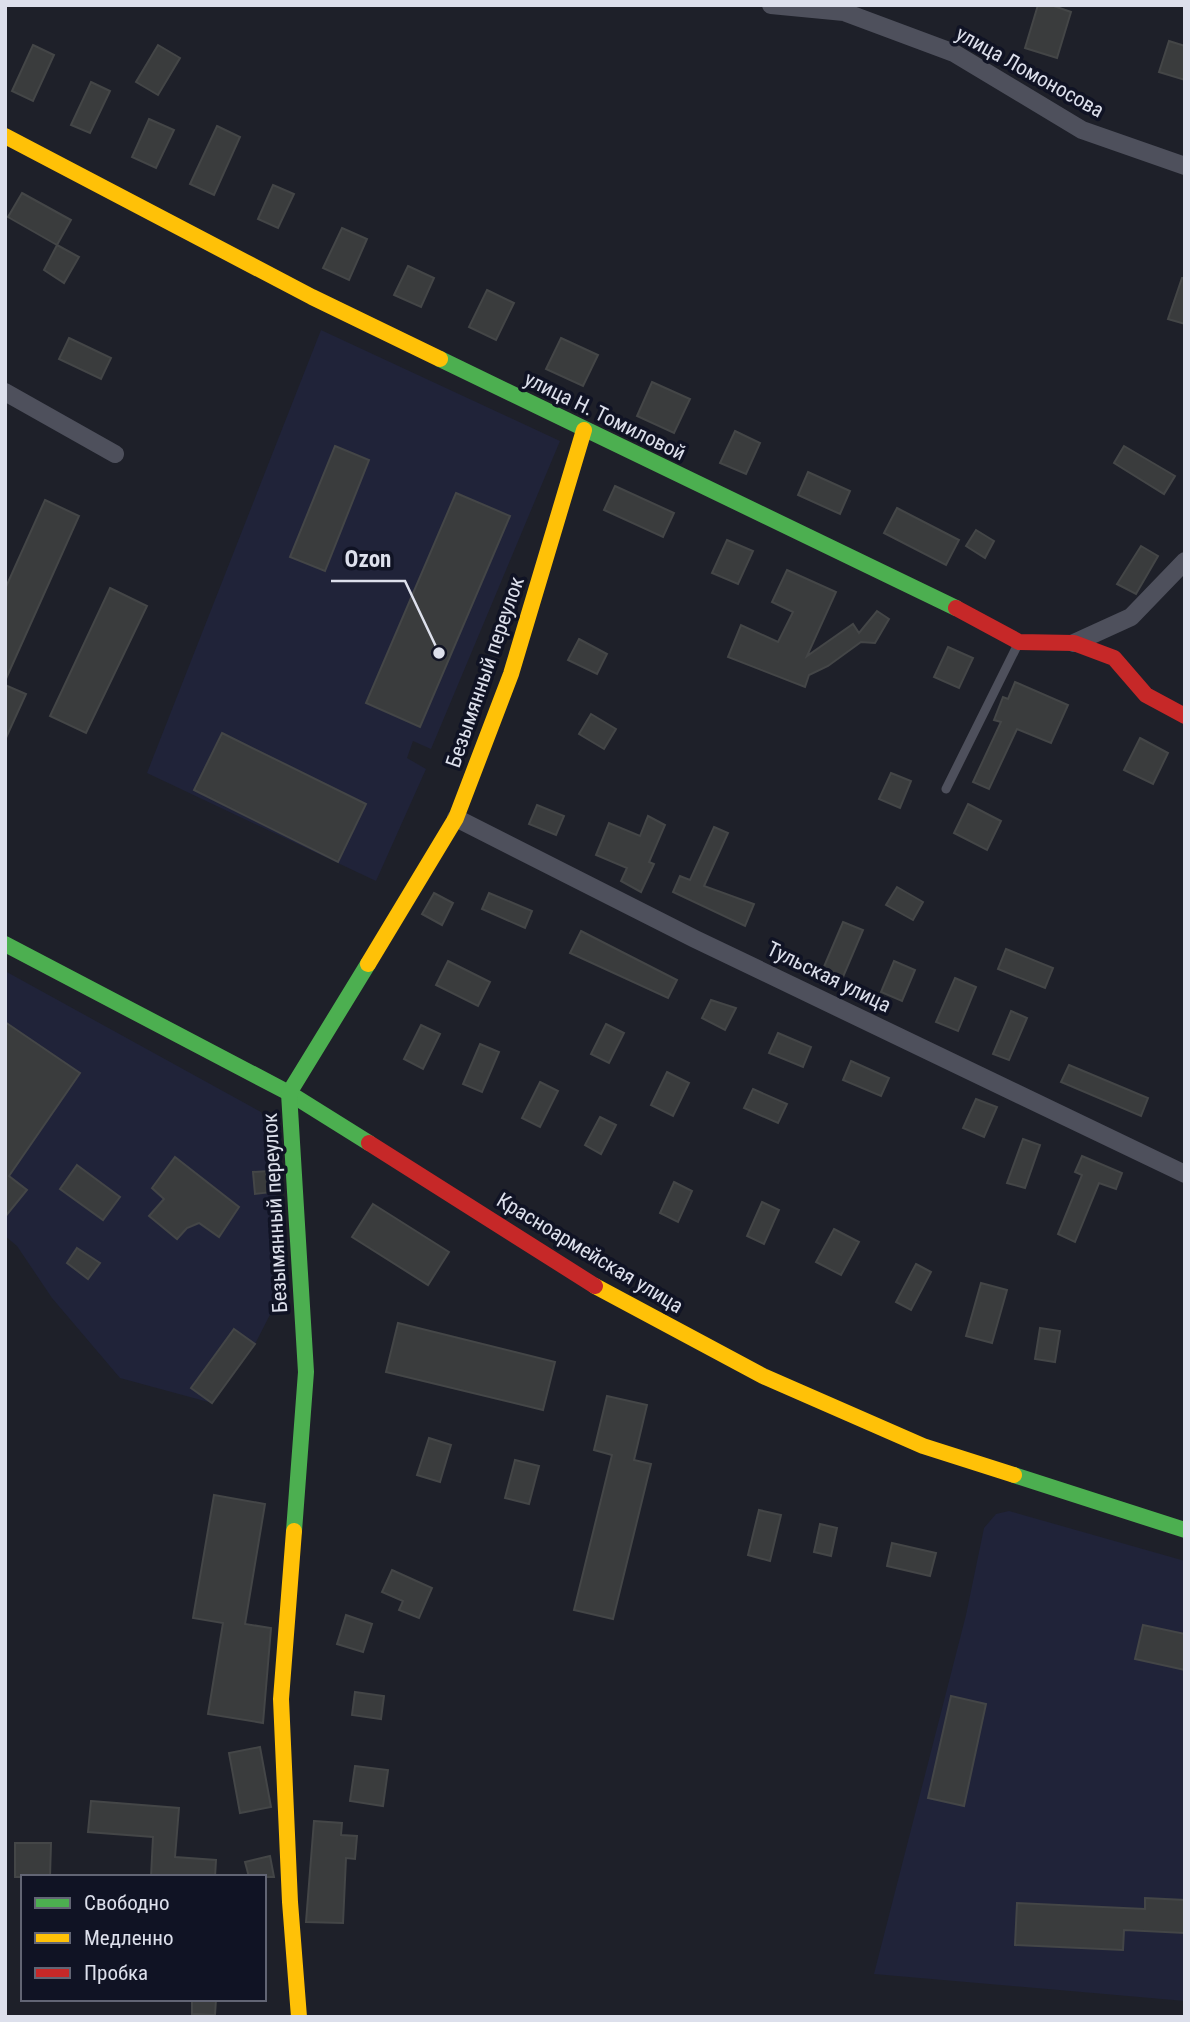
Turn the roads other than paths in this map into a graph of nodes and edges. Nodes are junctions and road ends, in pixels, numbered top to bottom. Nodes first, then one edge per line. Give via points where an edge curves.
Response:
1 (771, 5) edge
2 (5, 136) edge
3 (1185, 166) edge
4 (5, 393) edge
5 (584, 430) junction
6 (115, 454) dead end
7 (1185, 561) edge
8 (1019, 642) junction
9 (1074, 643) junction
10 (1185, 716) edge
11 (946, 789) dead end
12 (456, 818) junction
13 (5, 944) edge
14 (289, 1093) junction
15 (1185, 1174) edge
16 (1185, 1530) edge
17 (299, 2017) edge

1 - 3 street, улица Ломоносова via 844,12 954,53 1082,130
2 - 5 street, улица Н. Томиловой via 312,297
4 - 6 street
5 - 8 street, улица Н. Томиловой via 932,595
5 - 12 street, Безымянный переулок via 511,674
7 - 9 street via 1131,617
8 - 9 street, улица Н. Томиловой
8 - 11 lane
9 - 10 street, улица Н. Томиловой via 1114,658 1146,695
12 - 14 street, Безымянный переулок
12 - 15 street, Тульская улица via 695,939
13 - 14 street, Красноармейская улица
14 - 16 street, Красноармейская улица via 586,1281 763,1376 923,1446
14 - 17 street, Безымянный переулок via 306,1373 281,1699

